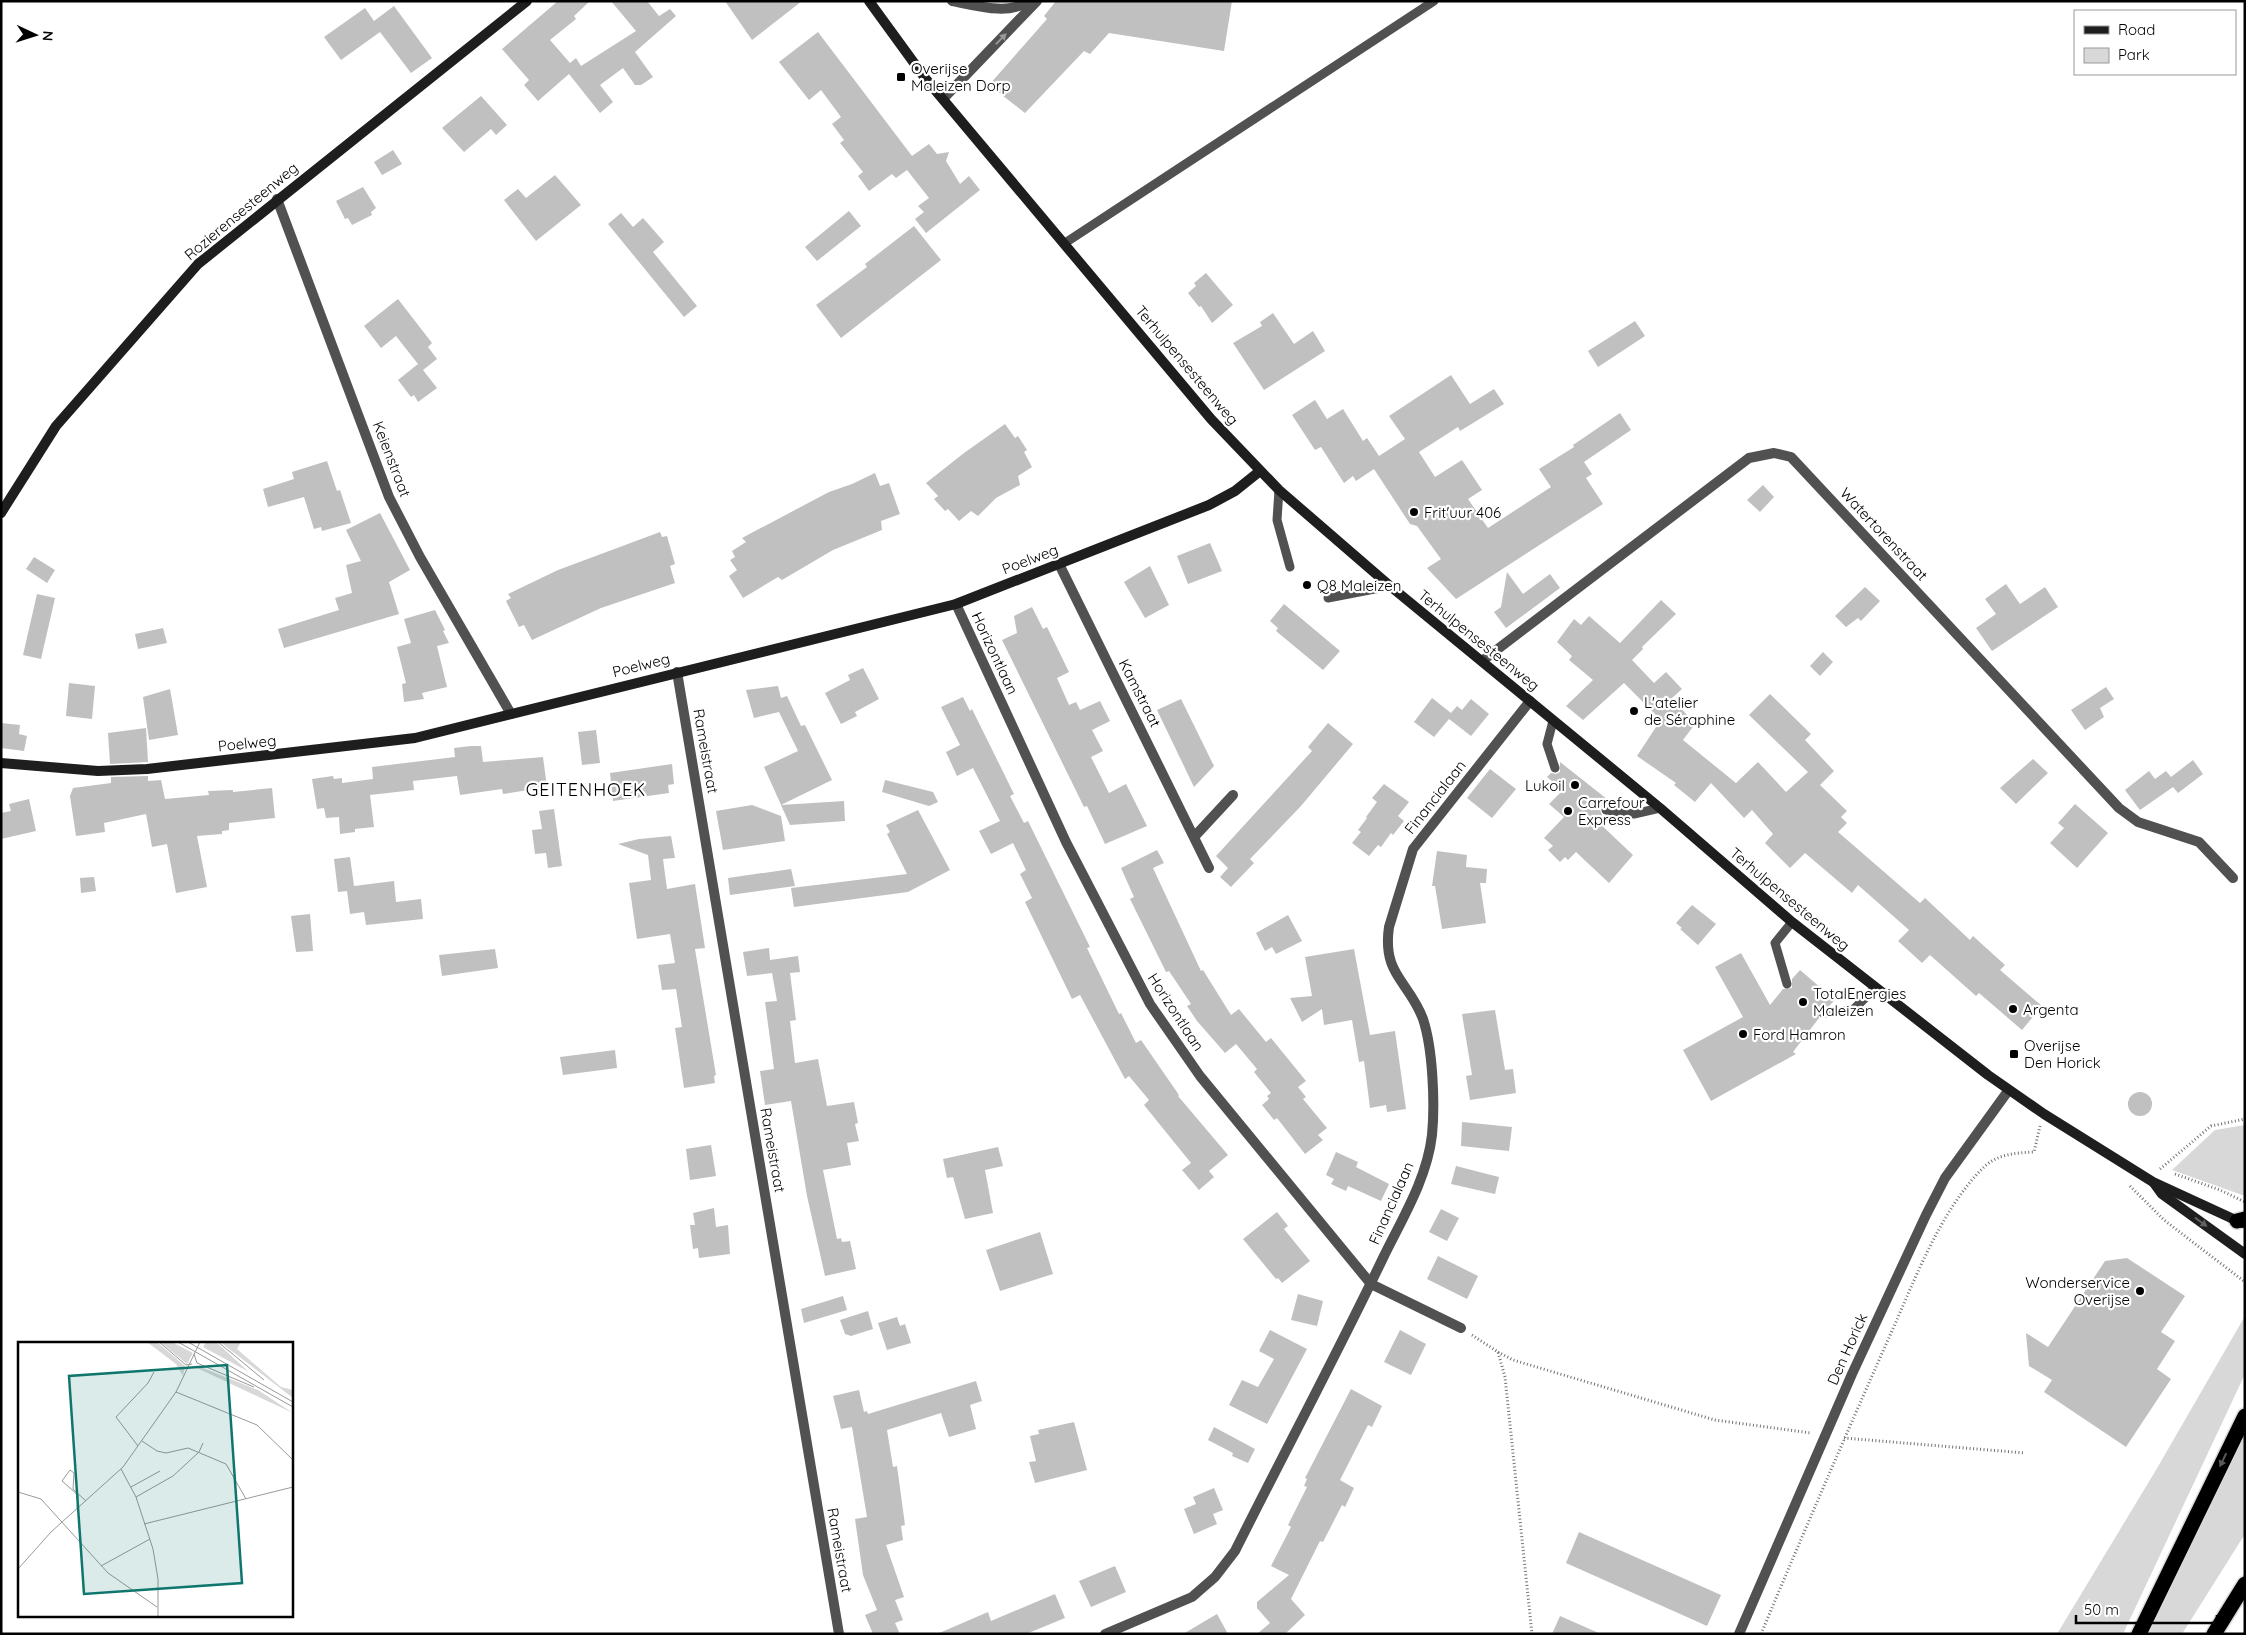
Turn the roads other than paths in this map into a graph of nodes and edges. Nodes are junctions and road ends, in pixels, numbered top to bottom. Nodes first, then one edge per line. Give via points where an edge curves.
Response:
1 (527, 1) edge
2 (869, 1) edge
3 (952, 1) edge
4 (1028, 1) edge
5 (1037, 1) edge
6 (1434, 1) edge
7 (944, 99) junction
8 (277, 199) junction
9 (1065, 243) junction
10 (1260, 471) junction
11 (1279, 490) junction
12 (1, 513) edge
13 (1059, 564) junction
14 (1290, 567) dead end
15 (1390, 586) junction
16 (1328, 598) dead end
17 (956, 604) junction
18 (1482, 661) junction
19 (677, 672) junction
20 (1530, 701) junction
21 (511, 714) junction
22 (1553, 721) junction
23 (1, 763) edge
24 (1555, 768) dead end
25 (1233, 795) dead end
26 (1660, 808) junction
27 (1606, 810) dead end
28 (1195, 836) junction
29 (1209, 868) dead end
30 (2233, 878) dead end
31 (1792, 922) junction
32 (1787, 984) dead end
33 (1875, 988) junction
34 (1823, 1013) dead end
35 (2008, 1090) junction
36 (2153, 1182) junction
37 (2242, 1222) edge
38 (2245, 1254) edge
39 (1370, 1284) junction
40 (1461, 1328) road end
41 (2245, 1416) edge
42 (2245, 1584) edge
43 (839, 1634) edge
44 (1105, 1634) edge
45 (1738, 1634) edge
46 (2139, 1634) edge
47 (2214, 1634) edge

1 - 8 street, Rozierensesteenweg
2 - 7 street, Terhulpensesteenweg
3 - 4 street via 1004,9 1018,7
7 -> 5 street
6 - 9 lane
7 - 9 street, Terhulpensesteenweg
8 - 12 street, Rozierensesteenweg via 198,264 56,426
8 - 21 street, Keienstraat via 389,497
9 - 10 street, Terhulpensesteenweg via 1211,418
10 - 11 street, Terhulpensesteenweg
10 - 13 street, Poelweg via 1235,491 1209,505
11 - 14 lane via 1277,520
11 - 15 street, Terhulpensesteenweg
13 - 17 street, Poelweg
13 - 28 street, Kamstraat
15 - 16 lane
15 - 18 street, Terhulpensesteenweg
17 - 19 street, Poelweg
17 - 39 street, Horizontlaan via 1066,842 1150,1004 1200,1076
18 - 20 street, Terhulpensesteenweg
18 - 30 street, Watertorenstraat via 1749,458 1774,453 1791,457 2119,808 2138,822 2199,842
19 - 21 street, Poelweg
19 - 43 street, Rameistraat
20 - 22 street, Terhulpensesteenweg
20 - 39 street, Financialaan via 1413,849 1388,926 1392,970 1418,1007 1423,1021 1431,1068 1432,1136 1424,1172
21 - 23 street, Poelweg via 415,738 147,769 98,771
22 - 24 lane via 1547,744
22 - 26 street, Terhulpensesteenweg
25 - 28 street
26 - 27 lane via 1634,814
26 - 31 street, Terhulpensesteenweg
28 - 29 street, Kamstraat
31 - 32 lane via 1775,943
31 - 33 street, Terhulpensesteenweg
33 - 34 lane via 1853,1010
33 - 35 street, Terhulpensesteenweg
35 - 36 street, Terhulpensesteenweg
35 - 45 street, Den Horick via 1945,1178 1930,1207 1852,1374
36 - 37 street, Terhulpensesteenweg
36 -> 38 street, Terhulpensesteenweg via 2162,1194
39 - 40 street, Horizontlaan
39 - 44 street, Financialaan via 1234,1551 1215,1577 1192,1597
41 -> 46 highway
42 - 47 highway

